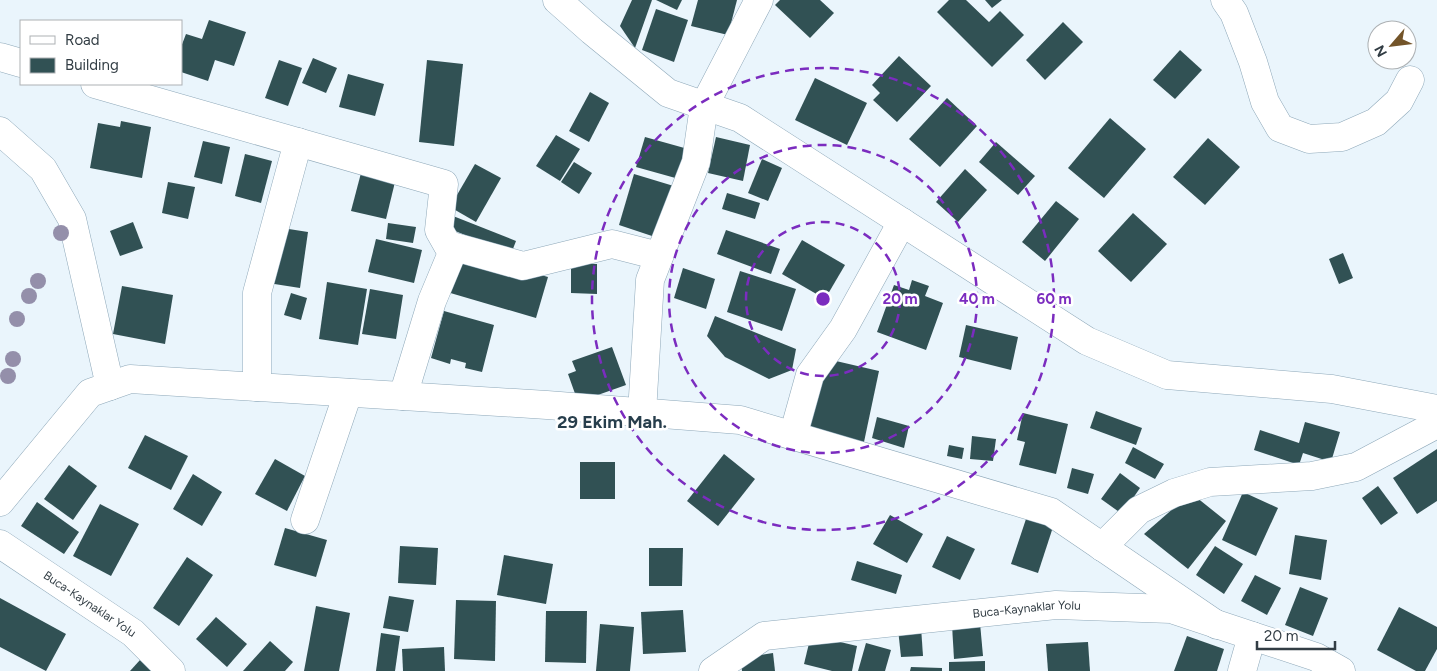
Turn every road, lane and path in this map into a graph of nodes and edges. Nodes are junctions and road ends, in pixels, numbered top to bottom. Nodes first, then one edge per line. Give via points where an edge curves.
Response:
1 (557, 0) edge
2 (759, 0) edge
3 (1225, 0) edge
4 (0, 56) edge
5 (20, 63) edge
6 (1410, 80) dead end
7 (98, 85) edge
8 (704, 106) junction
9 (0, 131) edge
10 (298, 142) junction
11 (902, 222) junction
12 (448, 245) junction
13 (659, 256) junction
14 (110, 386) junction
15 (257, 387) junction
16 (348, 393) junction
17 (403, 396) junction
18 (1437, 410) edge
19 (642, 413) junction
20 (1437, 424) edge
21 (793, 436) junction
22 (0, 502) edge
23 (305, 520) dead end
24 (0, 544) edge
25 (1102, 547) junction
26 (1217, 625) junction
27 (1252, 636) junction
28 (171, 671) edge
29 (713, 671) edge
30 (1242, 671) edge
31 (1341, 671) edge

1 - 8 street via 668,93
2 - 8 street
3 - 6 street via 1234,13 1265,102 1280,128 1309,140 1342,137 1376,122 1399,102
4 - 5 street
7 - 10 street
8 - 11 street via 740,118
8 - 13 street via 696,162
9 - 14 street via 43,169 72,219
10 - 12 street via 444,184 439,230
10 - 15 street via 258,293
11 - 18 street via 1087,341 1167,376 1332,390
11 - 21 street via 843,329 810,374
12 - 13 street via 523,266 612,244
12 - 17 street via 452,253 432,301
13 - 19 street via 650,280
14 - 15 street via 130,379
14 - 22 street via 90,393
15 - 16 street
16 - 17 street
16 - 23 street
17 - 19 street
19 - 21 street via 740,420
20 - 25 street via 1356,466 1312,476 1210,482 1174,493 1139,510
21 - 25 street via 1051,512
24 - 28 street, Buca-Kaynaklar Yolu via 133,633
25 - 26 street
26 - 27 street, Buca-Kaynaklar Yolu
26 - 29 street, Buca-Kaynaklar Yolu via 1171,609 1047,606 764,636
27 - 30 street
27 - 31 street, Buca-Kaynaklar Yolu via 1316,657

